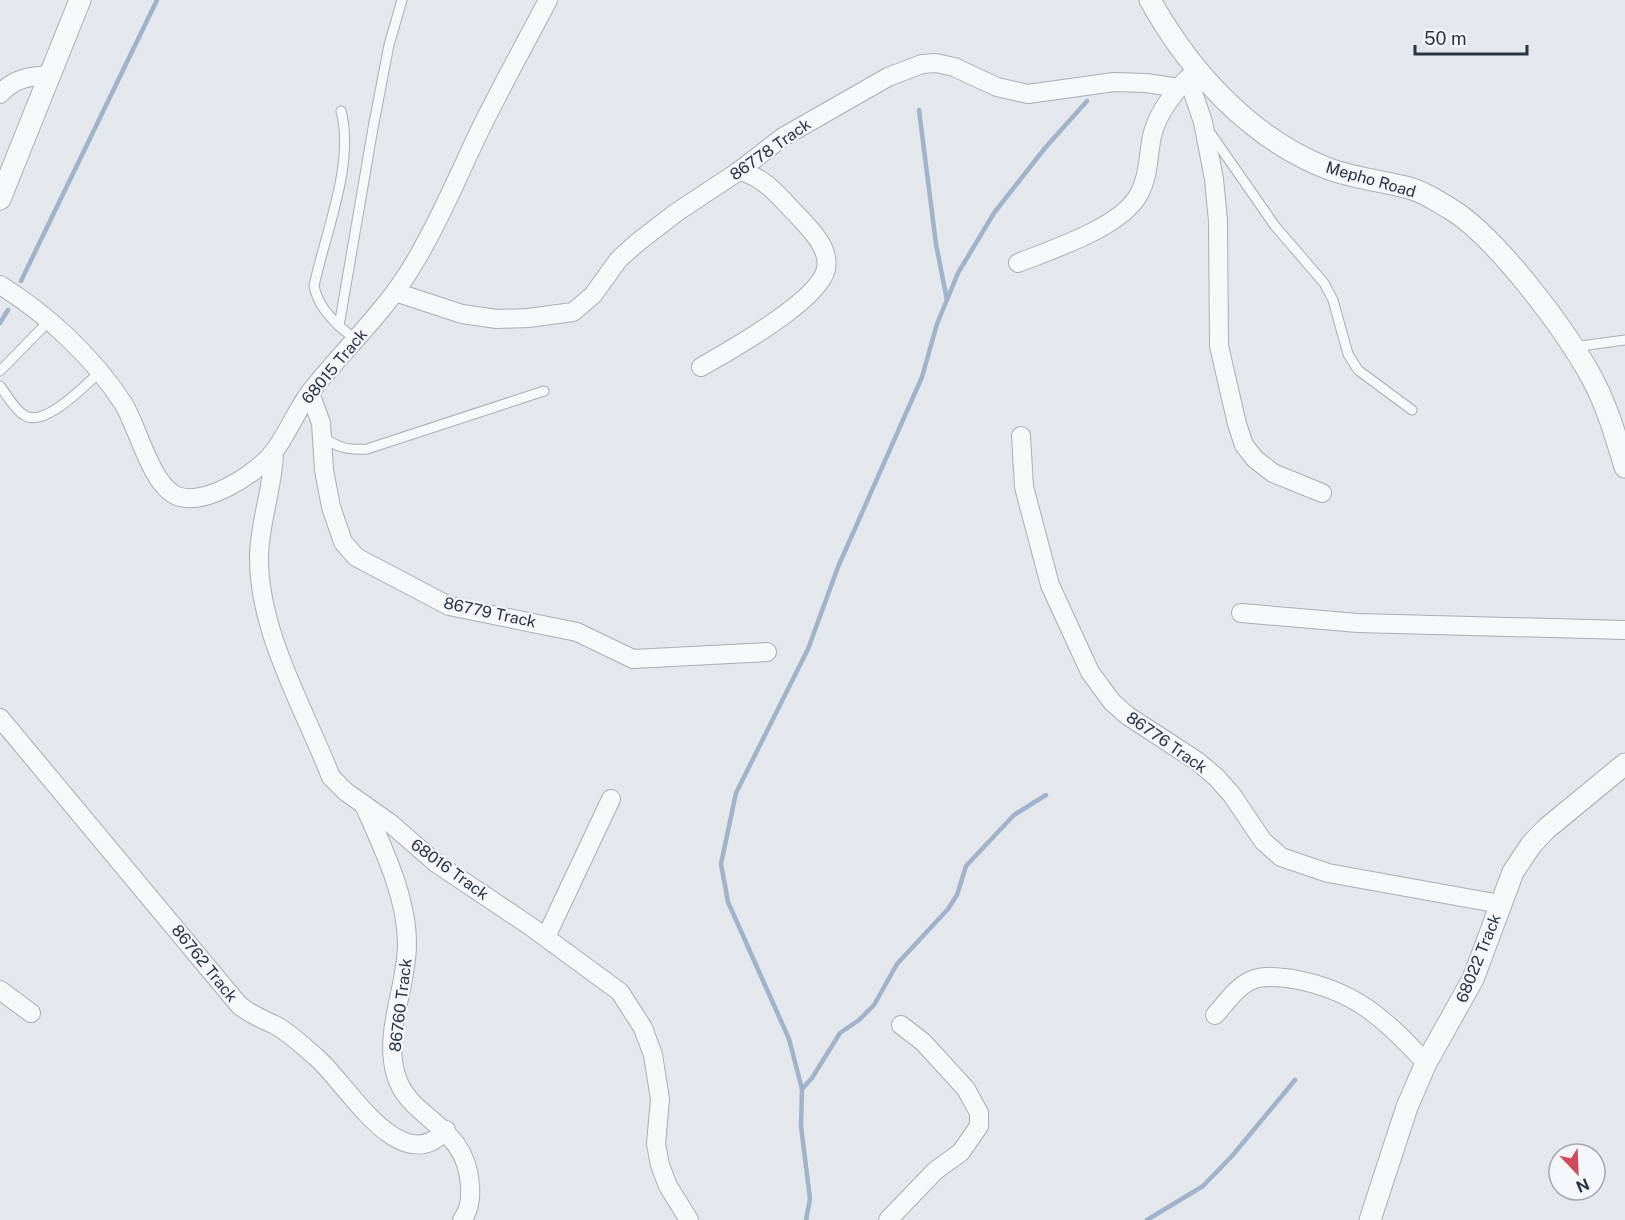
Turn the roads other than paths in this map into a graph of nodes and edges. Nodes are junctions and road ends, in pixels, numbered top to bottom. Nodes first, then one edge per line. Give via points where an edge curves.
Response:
1 (80, 0) edge
2 (402, 0) edge
3 (548, 0) edge
4 (1150, 0) edge
5 (51, 75) junction
6 (1188, 78) junction
7 (0, 94) edge
8 (341, 111) dead end
9 (1203, 122) junction
10 (739, 171) junction
11 (0, 199) edge
12 (1018, 263) dead end
13 (0, 285) edge
14 (395, 292) junction
15 (48, 322) junction
16 (339, 326) junction
17 (356, 340) junction
18 (1625, 340) edge
19 (1573, 347) junction
20 (701, 367) dead end
21 (0, 371) edge
22 (100, 372) junction
23 (0, 386) edge
24 (544, 391) dead end
25 (310, 393) junction
26 (1412, 410) dead end
27 (322, 436) junction
28 (1021, 436) dead end
29 (274, 452) junction
30 (1625, 467) edge
31 (1322, 493) dead end
32 (1241, 613) dead end
33 (1625, 630) edge
34 (766, 652) dead end
35 (0, 718) edge
36 (1625, 764) edge
37 (611, 799) dead end
38 (364, 803) junction
39 (1500, 904) junction
40 (546, 937) junction
41 (0, 990) edge
42 (31, 1013) dead end
43 (1215, 1015) dead end
44 (901, 1025) dead end
45 (1426, 1063) junction
46 (446, 1130) junction
47 (462, 1220) edge
48 (690, 1220) edge
49 (888, 1220) edge
50 (1370, 1220) edge

1 - 5 street
2 - 16 lane via 389,45
3 - 14 street, 68015 Track via 432,232
4 - 6 street, Mepho Road via 1180,49
5 - 7 street via 20,79
5 - 11 street
6 - 9 street
6 - 10 street, 86778 Track via 1114,82 1028,94 997,87 954,67 922,64 888,77 800,125
6 - 12 street via 1158,119 1146,174 1129,209 1093,231
6 - 19 street, Mepho Road via 1294,153 1330,169 1411,188 1451,209 1481,232 1506,259
8 - 16 lane via 346,145 314,286 324,311
9 - 26 lane via 1254,199 1324,283 1333,300 1348,354 1358,370
9 - 31 street via 1218,203 1219,346 1237,424 1244,445 1255,459 1273,473
10 - 14 street, 86778 Track via 638,242 619,259 592,296 573,312 497,319 462,314
10 - 20 street via 760,178 808,227 823,249 825,272 778,319
13 - 15 street, 68015 Track
14 - 17 street, 68015 Track
15 - 21 lane
15 - 22 street, 68015 Track
16 - 17 lane
17 - 25 street, 68015 Track
18 - 19 lane
19 - 30 street, Mepho Road via 1607,409
22 - 23 lane via 49,414 33,419 24,415
22 - 29 street, 68015 Track via 124,405 162,484 173,495 186,499 224,489
24 - 27 lane via 367,449 343,449
25 - 27 street, 86779 Track
25 - 29 street, 68015 Track
27 - 34 street, 86779 Track via 324,470 343,542 356,557 429,597 449,606 577,633 633,659
28 - 39 street, 86776 Track via 1024,487 1047,579 1090,672 1112,702 1216,777 1263,841 1281,857 1328,873
29 - 38 street, 68016 Track via 272,489 260,536 263,604 278,651 332,777
32 - 33 street via 1358,623
35 - 46 street, 86762 Track via 239,1005 286,1032 318,1059 384,1131 404,1143 425,1146
36 - 39 street, 68022 Track via 1531,845 1513,872
37 - 40 street
38 - 40 street, 68016 Track via 436,863
38 - 46 street, 86760 Track via 396,887 407,943 393,1066 406,1095
39 - 45 street, 68022 Track via 1473,980
40 - 48 street, 68016 Track via 620,992 643,1028 660,1099 660,1165 668,1186
41 - 42 street
43 - 45 street via 1252,980 1286,978 1315,983 1367,1006
44 - 49 street via 923,1042 966,1089 979,1113 979,1126 961,1152 935,1171
45 - 50 street, 68022 Track via 1393,1146
46 - 47 street, 86760 Track via 463,1155 469,1174 469,1204

